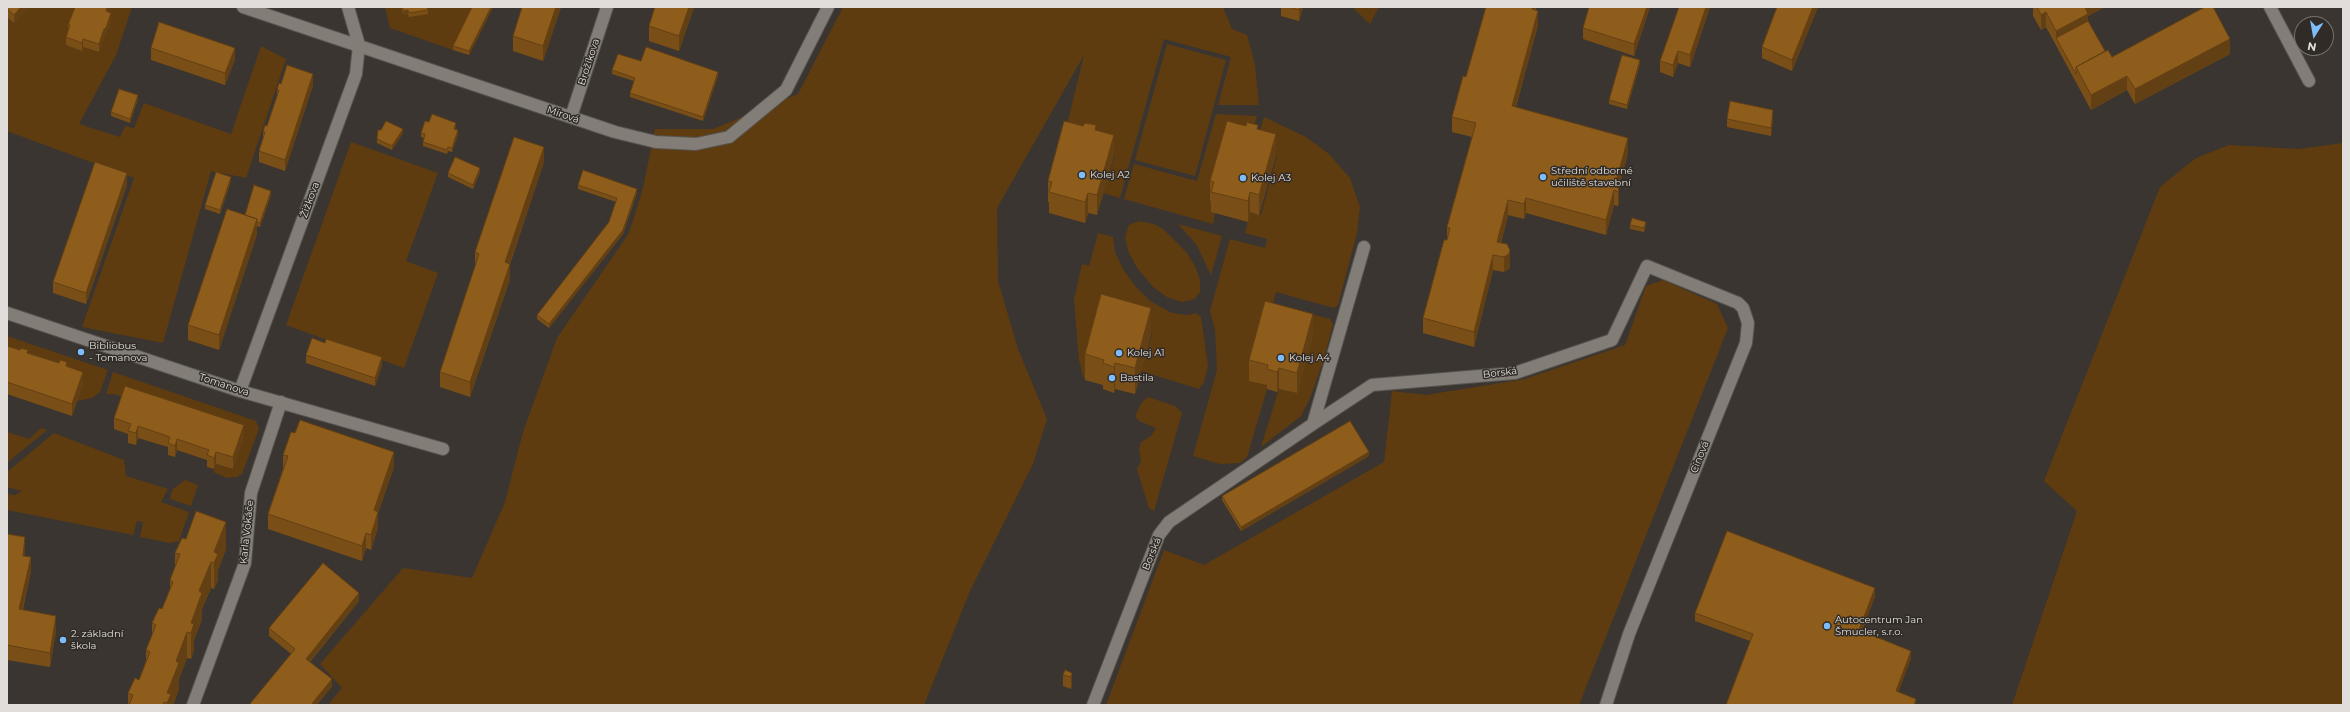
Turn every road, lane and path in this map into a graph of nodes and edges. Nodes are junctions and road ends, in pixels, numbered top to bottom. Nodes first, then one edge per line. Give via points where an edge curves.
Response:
1 (243, 7) edge
2 (348, 7) edge
3 (607, 7) edge
4 (828, 7) edge
5 (2270, 7) edge
6 (359, 45) junction
7 (2310, 81) dead end
8 (571, 117) junction
9 (1364, 247) dead end
10 (1647, 266) joint
11 (7, 313) edge
12 (240, 391) junction
13 (281, 402) junction
14 (1313, 424) junction
15 (443, 449) dead end
16 (194, 705) edge
17 (1094, 705) edge
18 (1606, 705) edge

1 - 6 street, Mírová
2 - 6 street, Žižkova
3 - 8 street, Brožíkova
4 - 8 street, Mírová via 786,90 729,137 696,144 656,142
5 - 7 street
6 - 8 street, Mírová
6 - 12 street, Žižkova via 356,74
9 - 14 street
10 - 14 street, Borská via 1612,340 1515,372 1372,385
10 - 18 street, Cínová via 1738,303 1746,314 1748,333 1629,634
11 - 12 street, Tomanova
12 - 13 street, Tomanova
13 - 15 street, Tomanova
13 - 16 street, Karla Vokáče via 252,493 245,563
14 - 17 street, Borská via 1168,522 1159,535

